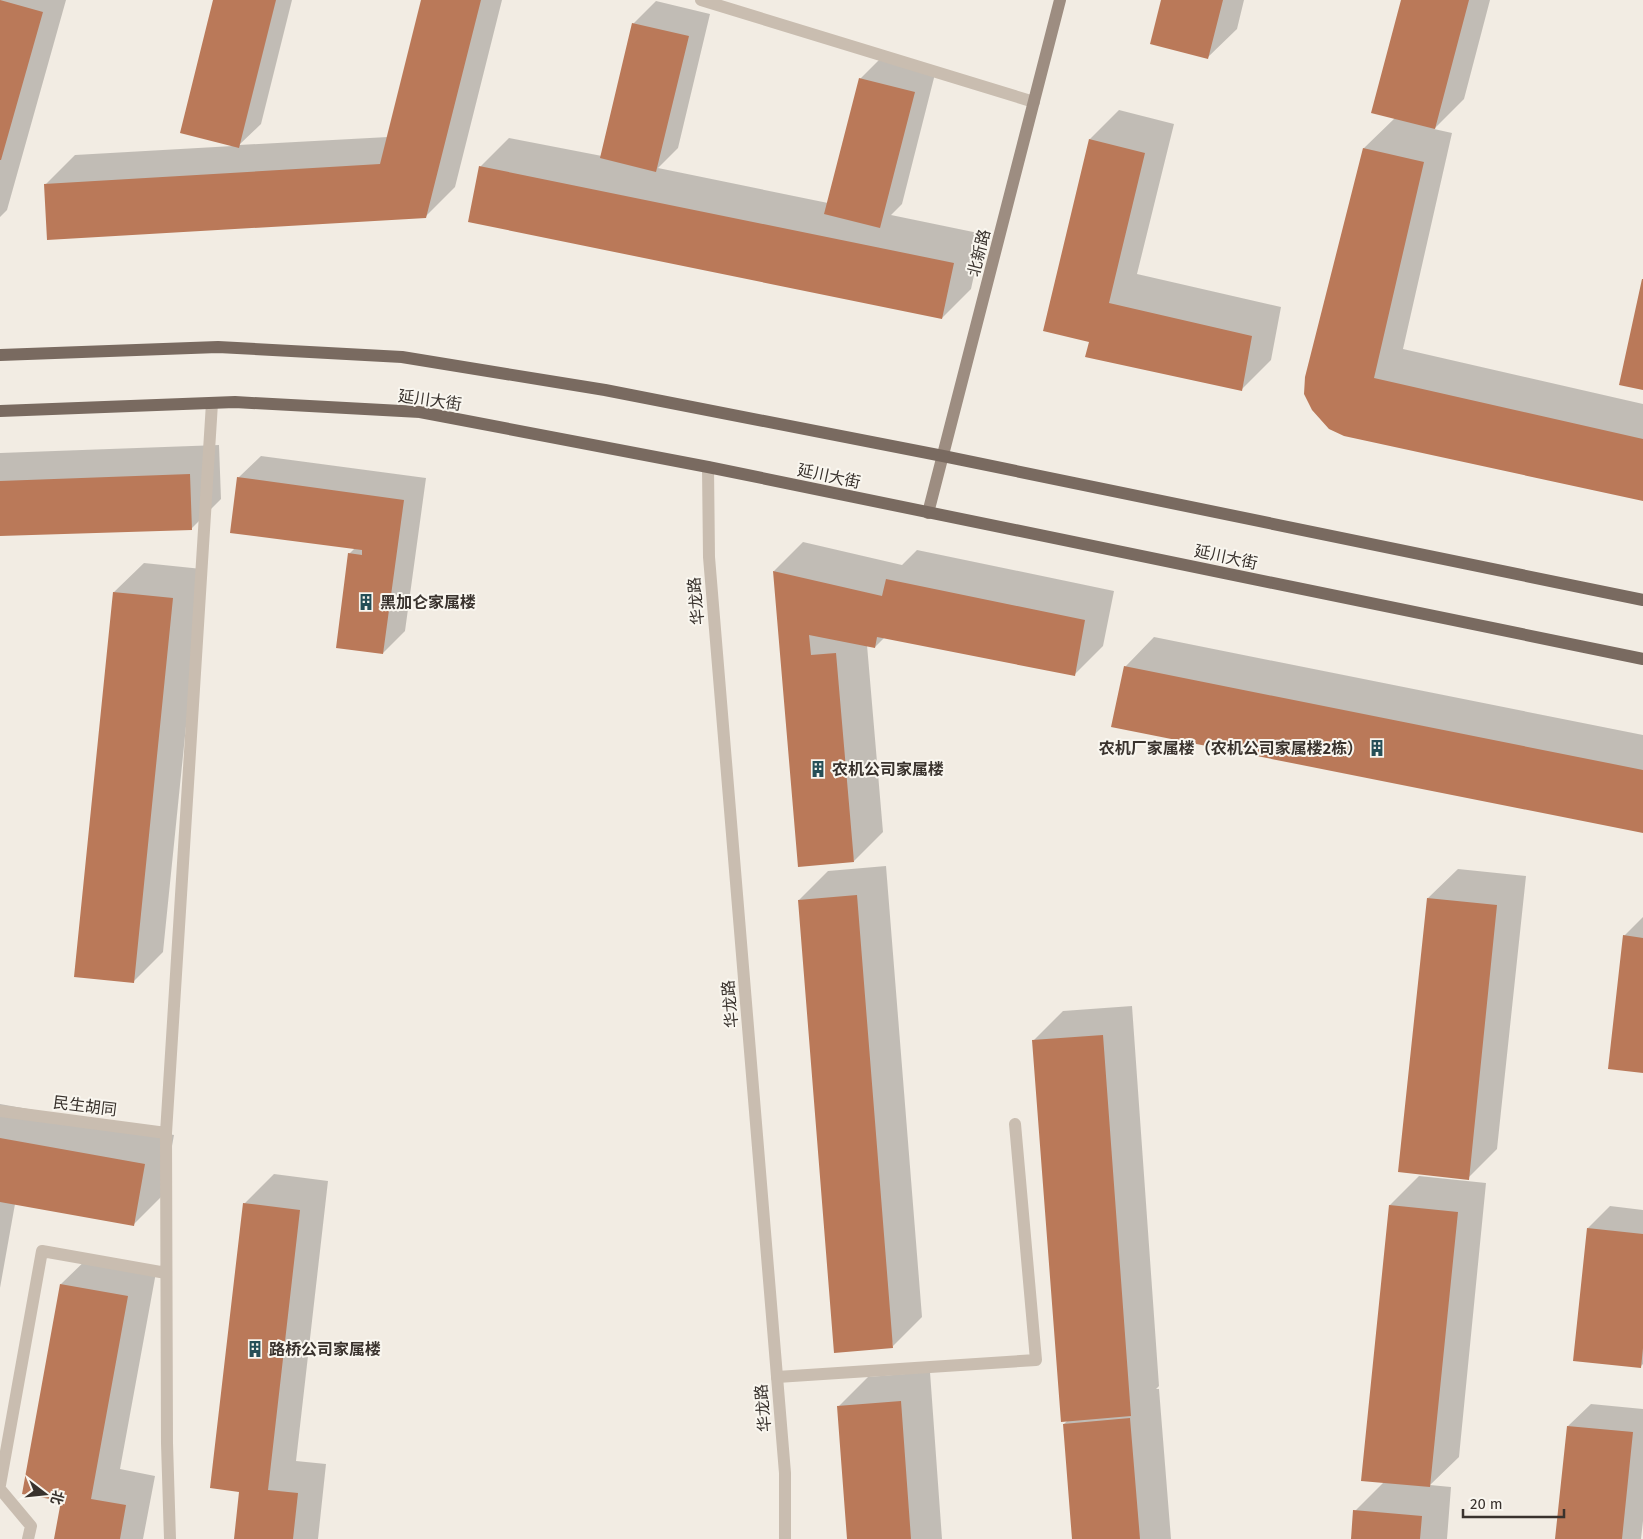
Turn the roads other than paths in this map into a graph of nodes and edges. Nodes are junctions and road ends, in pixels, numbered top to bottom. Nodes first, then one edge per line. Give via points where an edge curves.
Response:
1 (701, 0) edge
2 (1060, 0) edge
3 (1034, 102) junction
4 (0, 355) edge
5 (212, 403) junction
6 (0, 411) edge
7 (943, 456) junction
8 (708, 467) junction
9 (928, 513) junction
10 (1643, 600) edge
11 (1643, 659) edge
12 (0, 1111) edge
13 (1015, 1124) dead end
14 (166, 1132) junction
15 (166, 1273) junction
16 (776, 1377) junction
17 (0, 1487) edge
18 (28, 1539) edge
19 (170, 1539) edge
20 (785, 1539) edge

1 - 3 street
2 - 3 street, 北新路
3 - 7 street, 北新路
4 - 7 main road via 218,347 402,357 605,390
5 - 6 main road, 延川大街
5 - 8 main road, 延川大街 via 420,412
5 - 14 street
7 - 9 street, 北新路
7 - 10 main road
8 - 9 main road, 延川大街
8 - 16 street, 华龙路 via 709,557
9 - 11 main road, 延川大街
12 - 14 street, 民生胡同
13 - 16 street via 1036,1360
14 - 15 street
15 - 17 street via 42,1251
15 - 19 street via 166,1443
16 - 20 street, 华龙路 via 785,1473
17 - 18 street via 31,1526

